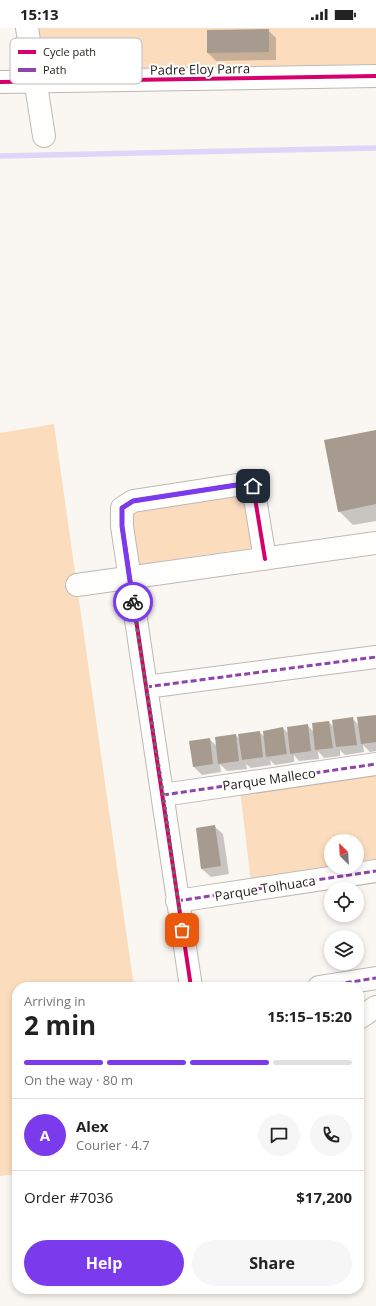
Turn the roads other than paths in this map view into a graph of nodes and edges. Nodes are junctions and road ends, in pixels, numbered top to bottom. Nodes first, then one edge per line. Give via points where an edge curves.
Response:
1 (27, 28) edge
2 (29, 38) edge
3 (376, 76) edge
4 (142, 79) edge
5 (0, 82) edge
6 (10, 82) edge
7 (36, 84) edge
8 (44, 136) dead end
9 (376, 543) edge
10 (265, 559) junction
11 (130, 578) junction
12 (77, 585) dead end
13 (376, 657) edge
14 (146, 688) junction
15 (376, 764) edge
16 (163, 794) junction
17 (376, 871) edge
18 (178, 901) junction
19 (376, 978) edge
20 (190, 982) edge
21 (351, 982) edge
22 (376, 1007) edge
23 (364, 1015) edge

1 - 2 street
3 - 4 street, Padre Eloy Parra
5 - 6 street, Padre Eloy Parra
7 - 8 street
9 - 10 street
10 - 11 street
10 - 11 street via 253,486 243,484 133,501 122,508 122,526
11 - 12 street
11 - 14 street
13 - 14 street
14 - 16 street
15 - 16 street, Parque Malleco
16 - 18 street
17 - 18 street, Parque Tolhuaca
18 - 20 street
19 - 21 street
22 - 23 street

